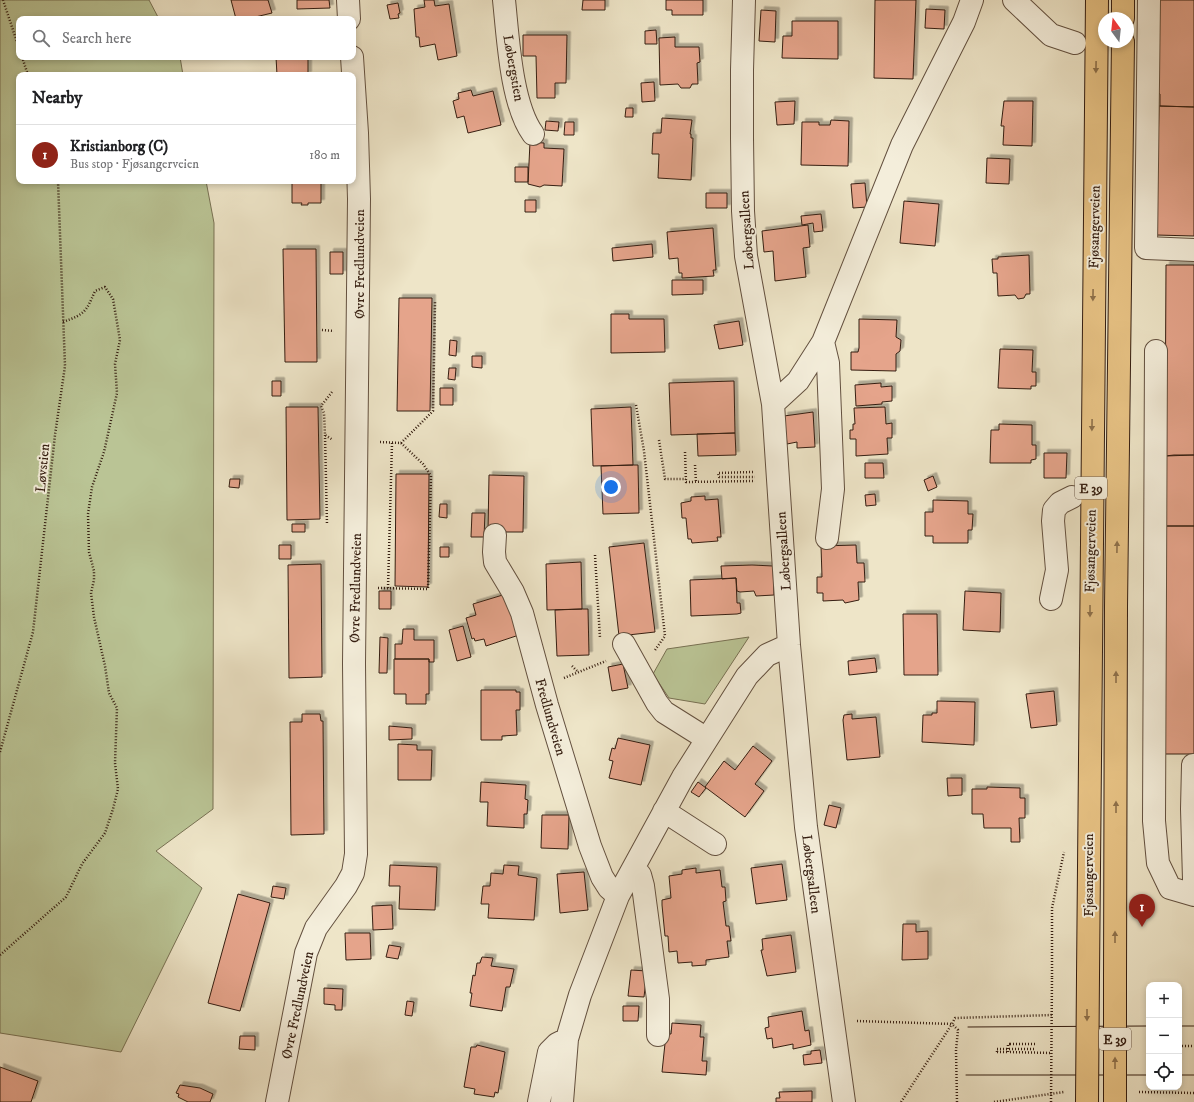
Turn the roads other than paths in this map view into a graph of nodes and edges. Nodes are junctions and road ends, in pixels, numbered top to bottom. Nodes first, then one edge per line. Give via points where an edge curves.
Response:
1 (348, 0) edge
2 (504, 0) edge
3 (744, 0) edge
4 (972, 0) edge
5 (1014, 0) edge
6 (1097, 0) edge
7 (1123, 0) edge
8 (1149, 0) edge
9 (1123, 12) edge
10 (349, 16) edge
11 (1075, 43) dead end
12 (1123, 48) edge
13 (352, 60) edge
14 (353, 72) edge
15 (356, 108) edge
16 (533, 134) dead end
17 (1194, 250) edge
18 (823, 342) junction
19 (1156, 351) dead end
20 (773, 404) junction
21 (1072, 497) dead end
22 (495, 535) dead end
23 (827, 538) dead end
24 (1051, 599) dead end
25 (789, 645) junction
26 (628, 651) road end
27 (707, 739) junction
28 (1194, 765) edge
29 (664, 812) junction
30 (715, 844) dead end
31 (634, 868) junction
32 (1194, 880) edge
33 (1194, 895) edge
34 (618, 896) junction
35 (658, 1035) dead end
36 (567, 1039) junction
37 (277, 1102) edge
38 (539, 1102) edge
39 (562, 1102) edge
40 (844, 1102) edge
41 (1087, 1102) edge
42 (1115, 1102) edge

1 - 10 street
2 - 16 street, Løbergstien via 518,98 522,114
3 - 20 street, Løbergsalleen via 742,138 746,256
4 - 18 street via 964,22 902,145
5 - 11 street via 1051,35
6 -> 41 highway, Fjøsangerveien / E 39, bridge
7 - 9 highway
8 - 17 street via 1146,248
42 -> 12 highway, Fjøsangerveien / E 39, bridge via 1116,600
13 - 14 street, Øvre Fredlundveien
15 - 37 street, Øvre Fredlundveien via 359,200 354,760 356,854 353,873 316,928 306,953
18 - 20 street via 798,381
18 - 23 street via 828,363 833,489
19 - 33 street via 1154,821 1158,863 1170,888
20 - 25 street, Løbergsalleen
21 - 24 street, Fjøsangerveien via 1060,503 1054,510 1057,570
22 - 34 street, Fredlundveien via 495,562 522,613 590,846 602,877
25 - 27 street via 767,656 747,676
25 - 40 street, Løbergsalleen via 807,835
26 - 27 street via 664,712
27 - 29 street
28 - 32 street
29 - 30 street
29 - 31 street
31 - 34 street
31 - 35 street via 643,886 658,999
34 - 36 street via 580,995
36 - 38 street via 549,1052
36 - 39 street

